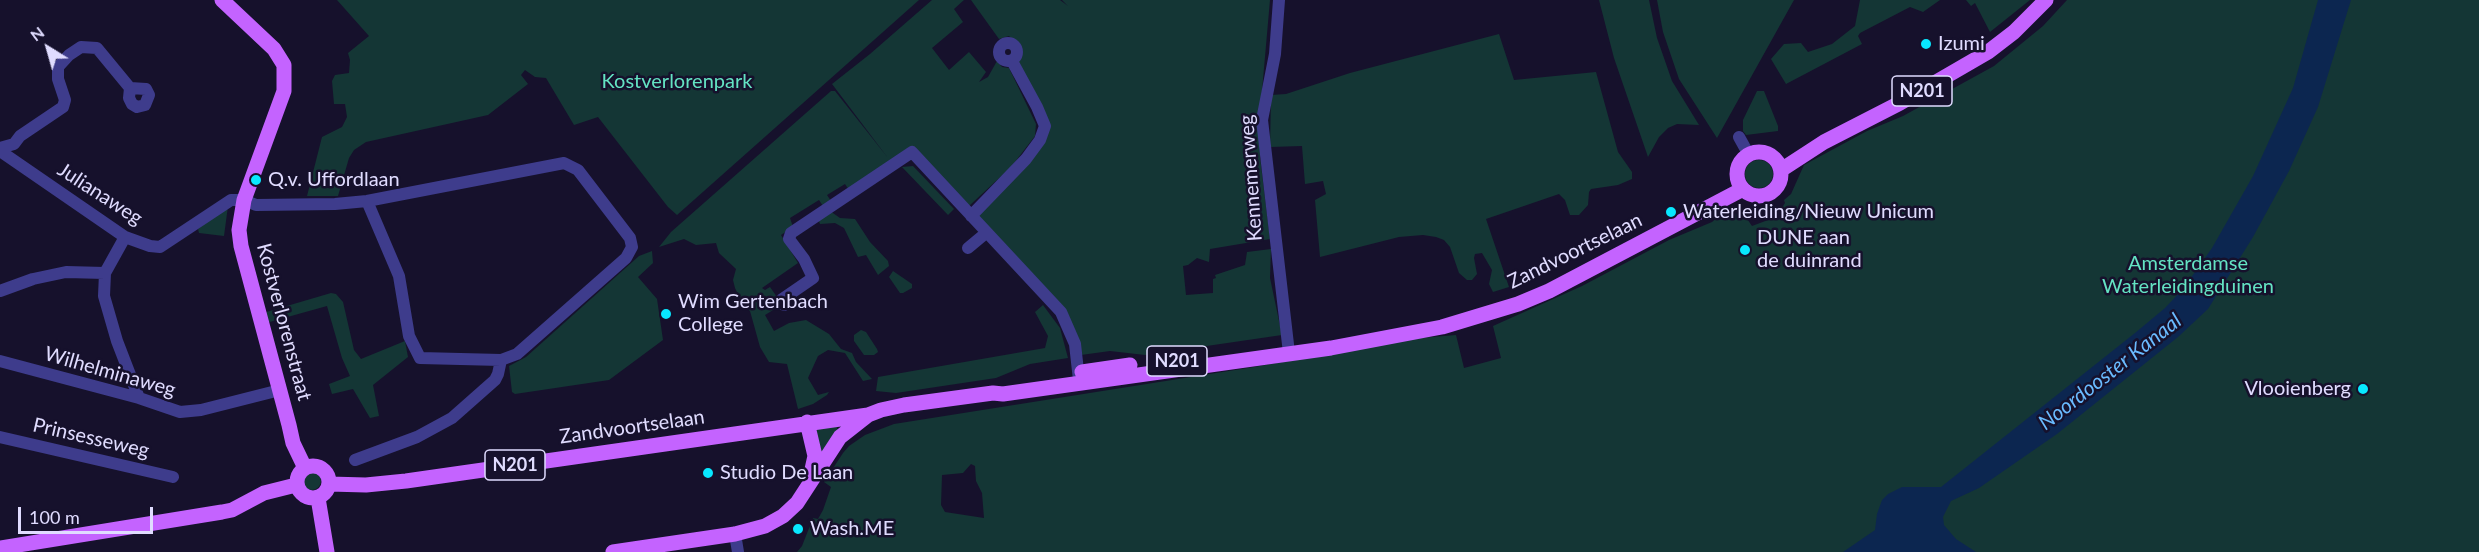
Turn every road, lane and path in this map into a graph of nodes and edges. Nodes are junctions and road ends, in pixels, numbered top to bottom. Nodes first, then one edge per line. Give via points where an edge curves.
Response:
1 (222, 0) edge
2 (1279, 0) edge
3 (2046, 0) edge
4 (1012, 61) dead end
5 (130, 88) dead end
6 (1739, 137) dead end
7 (0, 150) edge
8 (1749, 155) junction
9 (1778, 164) junction
10 (1741, 184) junction
11 (244, 200) junction
12 (368, 201) junction
13 (971, 216) junction
14 (986, 233) junction
15 (124, 237) junction
16 (968, 248) dead end
17 (105, 273) junction
18 (0, 291) edge
19 (783, 305) dead end
20 (1288, 349) junction
21 (501, 360) junction
22 (0, 362) edge
23 (1079, 377) junction
24 (280, 390) junction
25 (139, 398) junction
26 (868, 415) junction
27 (807, 422) junction
28 (0, 437) edge
29 (355, 460) dead end
30 (305, 468) junction
31 (173, 477) dead end
32 (329, 484) junction
33 (296, 485) junction
34 (804, 494) junction
35 (315, 498) junction
36 (735, 534) junction
37 (3, 549) edge
38 (320, 552) edge
39 (327, 552) edge
40 (619, 552) edge
41 (738, 552) edge

1 - 11 main road, Kostverlorenstraat via 274,49 284,65 284,92
2 - 20 street, Kennemerweg via 1275,54 1262,120
3 - 9 main road, N201 via 1988,52 1900,103
4 - 13 street via 1045,126 1026,159
5 - 7 street via 97,48 81,47 58,67 63,107
6 - 8 street
7 - 15 street, Julianaweg
8 - 9 main road via 1761,153
8 - 10 main road via 1740,164
9 - 10 main road, N201 via 1778,185 1768,194 1754,195
10 - 20 main road, Zandvoortselaan / N201 via 1663,232 1518,304 1442,327 1365,340 1329,340
11 - 12 street via 256,205
11 - 15 street, Julianaweg via 231,200 160,247
11 - 24 main road, Kostverlorenstraat via 239,230 241,246
12 - 21 street via 399,276 409,336 420,358
12 - 21 street via 564,164 578,170 625,231 632,247 626,258 517,354
13 - 14 street
13 - 19 street via 912,153 790,233 789,239 813,278 781,300
14 - 16 street
14 - 23 street via 1061,312 1075,344
15 - 17 street
17 - 18 street via 66,272
17 - 25 street via 104,296
20 - 23 main road, Zandvoortselaan / N201 via 1107,367
21 - 29 street via 495,380 452,418 417,437
22 - 25 street, Wilhelminaweg
23 - 26 main road, Zandvoortselaan / N201 via 1028,379 993,393 904,405
24 - 25 street, Wilhelminaweg via 187,412
24 - 30 main road, Kostverlorenstraat via 293,443
26 - 27 main road, Zandvoortselaan / N201
26 - 34 main road, N201 via 840,437
27 - 32 main road, Zandvoortselaan / N201 via 406,481
27 - 34 main road, N201 via 815,456
28 - 31 street, Prinsesseweg
30 - 32 main road via 322,469
30 - 33 main road
32 - 35 main road via 324,495
33 - 35 main road via 303,495
33 - 37 main road via 264,493 232,510
34 - 36 main road, N201 via 783,516 765,526
35 - 38 main road
35 - 39 main road
36 - 40 main road, N201
36 - 41 street

